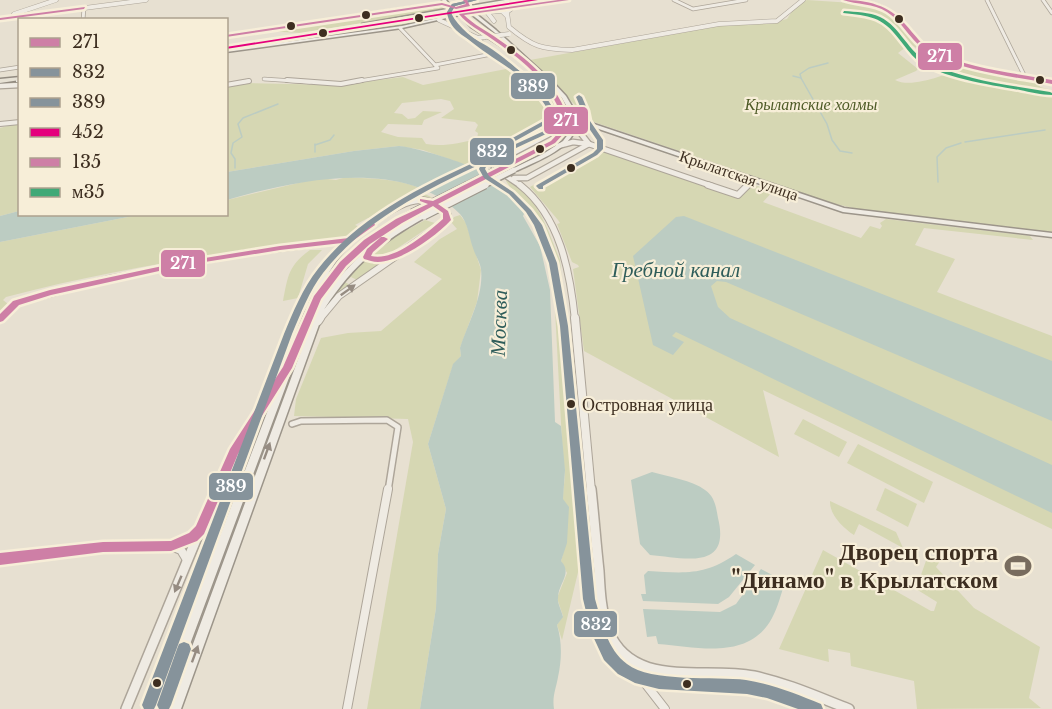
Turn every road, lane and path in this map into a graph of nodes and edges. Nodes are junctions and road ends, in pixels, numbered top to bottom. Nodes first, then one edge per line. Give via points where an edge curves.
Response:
1 (56, 0) edge
2 (146, 0) edge
3 (465, 0) edge
4 (522, 0) edge
5 (536, 0) edge
6 (548, 0) edge
7 (567, 0) edge
8 (674, 0) edge
9 (746, 0) edge
10 (794, 0) edge
11 (802, 0) edge
12 (845, 0) edge
13 (987, 0) edge
14 (1043, 0) edge
15 (557, 1) edge
16 (448, 2) edge
17 (513, 2) edge
18 (469, 4) junction
19 (481, 5) junction
20 (460, 6) dead end
21 (84, 8) junction
22 (511, 9) junction
23 (445, 10) junction
24 (489, 10) junction
25 (1052, 13) edge
26 (19, 14) junction
27 (467, 16) junction
28 (507, 17) junction
29 (0, 18) edge
30 (83, 18) edge
31 (439, 20) junction
32 (494, 21) junction
33 (364, 24) junction
34 (400, 28) junction
35 (511, 33) junction
36 (228, 36) edge
37 (478, 38) junction
38 (504, 43) junction
39 (228, 50) edge
40 (228, 50) edge
41 (228, 50) edge
42 (435, 65) junction
43 (18, 67) edge
44 (0, 70) edge
45 (1025, 76) junction
46 (264, 79) dead end
47 (18, 81) edge
48 (249, 81) dead end
49 (1052, 82) edge
50 (0, 83) edge
51 (228, 85) edge
52 (570, 114) junction
53 (18, 122) edge
54 (0, 124) edge
55 (592, 125) junction
56 (575, 126) junction
57 (589, 144) junction
58 (558, 146) junction
59 (753, 180) junction
60 (525, 183) junction
61 (467, 194) joint
62 (424, 216) joint
63 (1052, 235) edge
64 (351, 240) junction
65 (376, 244) junction
66 (399, 253) junction
67 (309, 313) junction
68 (0, 319) edge
69 (310, 333) junction
70 (287, 368) junction
71 (292, 424) dead end
72 (200, 530) junction
73 (171, 546) junction
74 (0, 559) edge
75 (187, 562) junction
76 (609, 633) junction
77 (609, 646) dead end
78 (627, 660) junction
79 (126, 709) edge
80 (160, 709) edge
81 (175, 709) edge
82 (347, 709) edge
83 (665, 709) edge
84 (849, 709) edge

1 - 26 street
2 - 21 street
3 - 18 main road
4 - 33 main road
5 - 17 main road
6 - 17 main road
7 - 15 main road
8 - 9 street via 693,9
10 - 11 street
11 - 35 street via 777,21 720,24 572,50 535,46
12 - 45 street via 890,10 922,47 941,56
13 - 45 street
14 - 25 street
15 - 22 main road
16 - 18 main road via 456,8
16 - 20 main road
16 - 23 main road
16 - 36 street
17 - 19 main road
17 - 40 main road
18 - 19 main road
19 - 23 main road
21 - 26 street
21 - 30 street
22 - 24 main road
22 - 28 street
23 - 33 main road
24 - 27 main road
24 - 32 main road via 484,14
26 - 29 street
27 - 31 main road
27 - 38 main road
27 - 38 main road, Крылатская улица via 488,24
28 - 32 street via 502,11 487,12
28 - 35 street
31 - 34 main road
31 - 37 street
32 - 38 main road
33 - 39 main road
34 - 41 main road
34 - 42 street
35 - 37 street, bridge
37 - 42 street via 492,54
38 - 52 main road, Крылатская улица via 564,97
42 - 46 street via 438,68 341,84
43 - 44 street
45 - 49 street
47 - 50 main road
48 - 51 street
52 - 55 main road, Крылатская улица
52 - 56 main road
52 - 60 street via 553,133 495,162 494,168
52 - 67 main road, bridge via 560,137 412,213 367,242 324,286
53 - 54 street
55 - 56 main road
55 - 59 main road, Крылатская улица
56 - 57 street
56 - 58 main road
57 - 58 street via 573,142
57 - 59 street via 738,195
57 - 60 street
58 - 61 main road, bridge
59 - 63 main road, Крылатская улица via 856,212
60 - 76 street via 550,222 570,284 601,598
61 - 62 main road, bridge
62 - 65 main road
64 - 66 street via 415,201 433,203 446,212 449,217 445,222
64 - 67 street via 328,267
64 - 68 street via 245,253 111,278 16,303
65 - 66 street via 367,257 372,261
65 - 69 main road via 332,289
69 -> 66 street via 339,296
67 - 70 main road
81 -> 69 main road
70 - 72 street via 234,452
70 - 80 main road
71 - 82 street via 387,420 398,427
72 - 73 street
72 - 75 street
73 - 74 street via 103,547
73 - 75 street via 181,550
75 -> 79 street
76 - 77 street
76 - 78 street
78 - 83 street
78 - 84 street via 641,668 660,671 758,677

